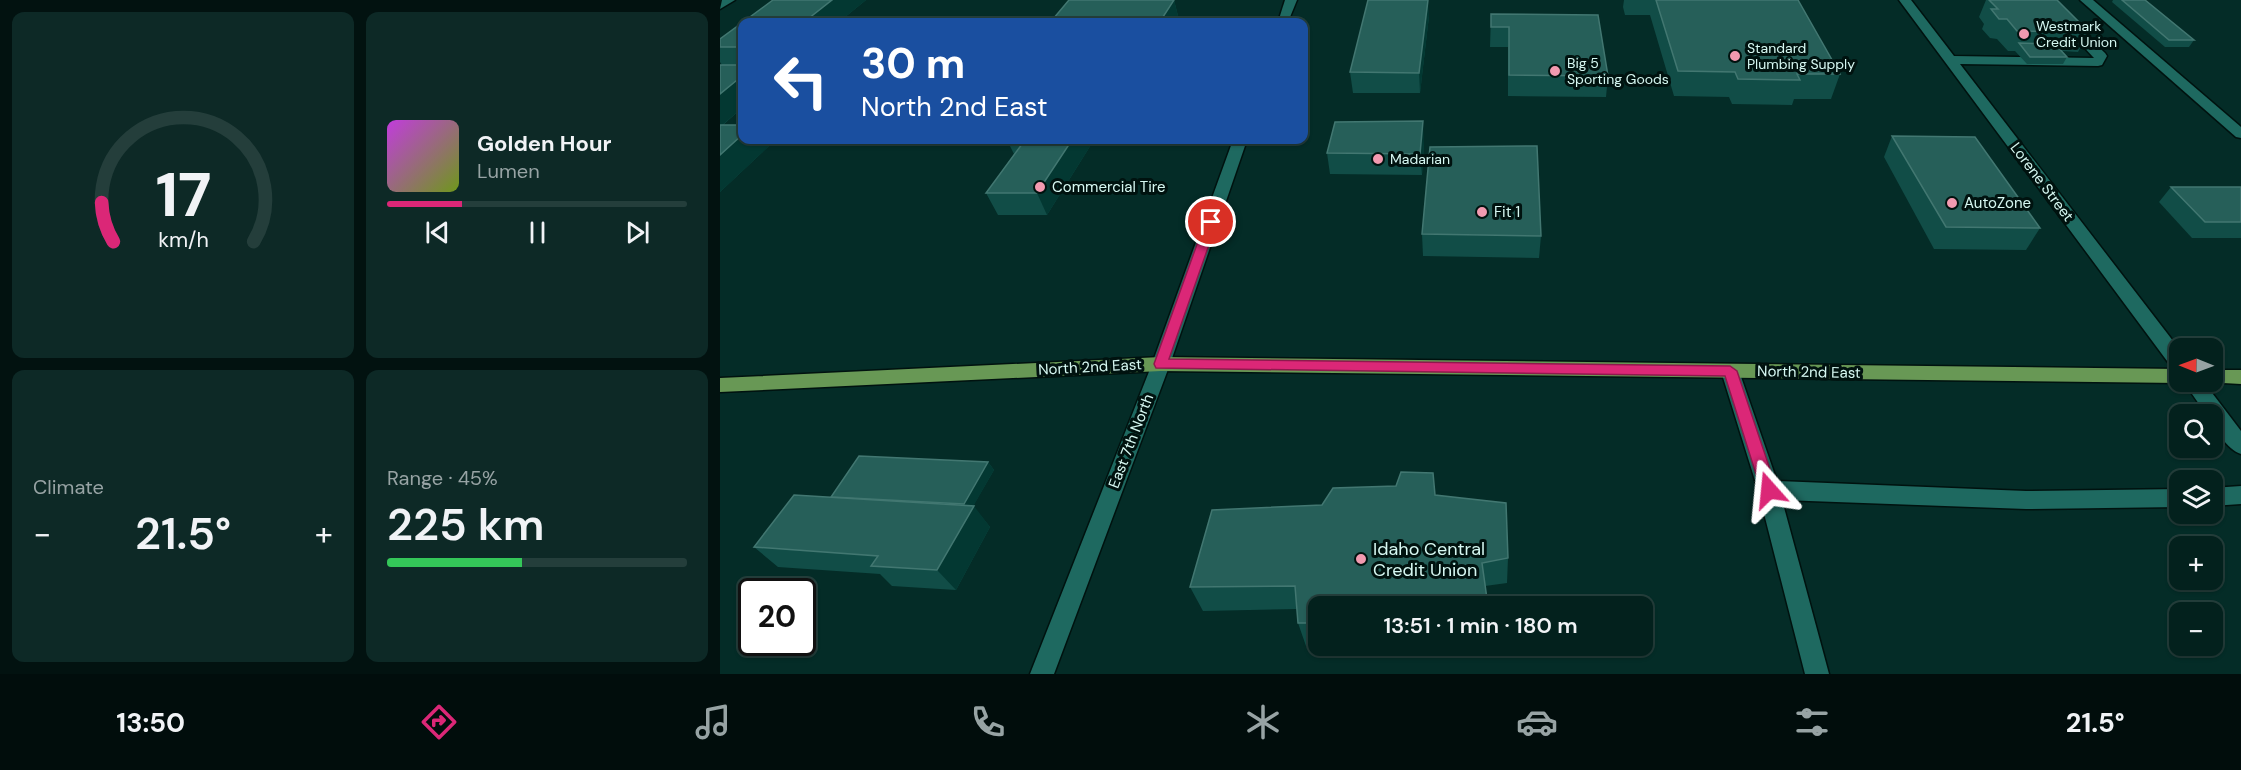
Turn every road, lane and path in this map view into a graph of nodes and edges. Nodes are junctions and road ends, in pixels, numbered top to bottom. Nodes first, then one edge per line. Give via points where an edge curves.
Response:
1 (729, 0) edge
2 (1291, 0) edge
3 (1905, 0) edge
4 (2086, 0) edge
5 (720, 6) edge
6 (2058, 14) edge
7 (1284, 18) edge
8 (1950, 60) junction
9 (2241, 134) edge
10 (1239, 144) edge
11 (2169, 349) edge
12 (1161, 364) junction
13 (1730, 371) junction
14 (2169, 376) edge
15 (2223, 377) edge
16 (2241, 377) edge
17 (720, 386) edge
18 (2200, 392) edge
19 (2241, 446) edge
20 (1769, 490) junction
21 (2241, 495) edge
22 (2223, 496) edge
23 (2169, 499) edge
24 (1041, 674) edge
25 (1817, 674) edge

1 - 5 street
2 - 7 street
3 - 8 street, Lorene Street
4 - 9 street
6 - 8 street via 2101,56 2098,62
8 - 11 street, Lorene Street
10 - 12 street, East 7th North
12 - 13 main road, North 2nd East
12 - 17 main road, North 2nd East
12 - 24 street, East 7th North
13 - 14 main road, North 2nd East
13 - 20 street
15 - 16 main road
18 - 19 street
20 - 23 street via 2012,499
20 - 25 street
21 - 22 street

